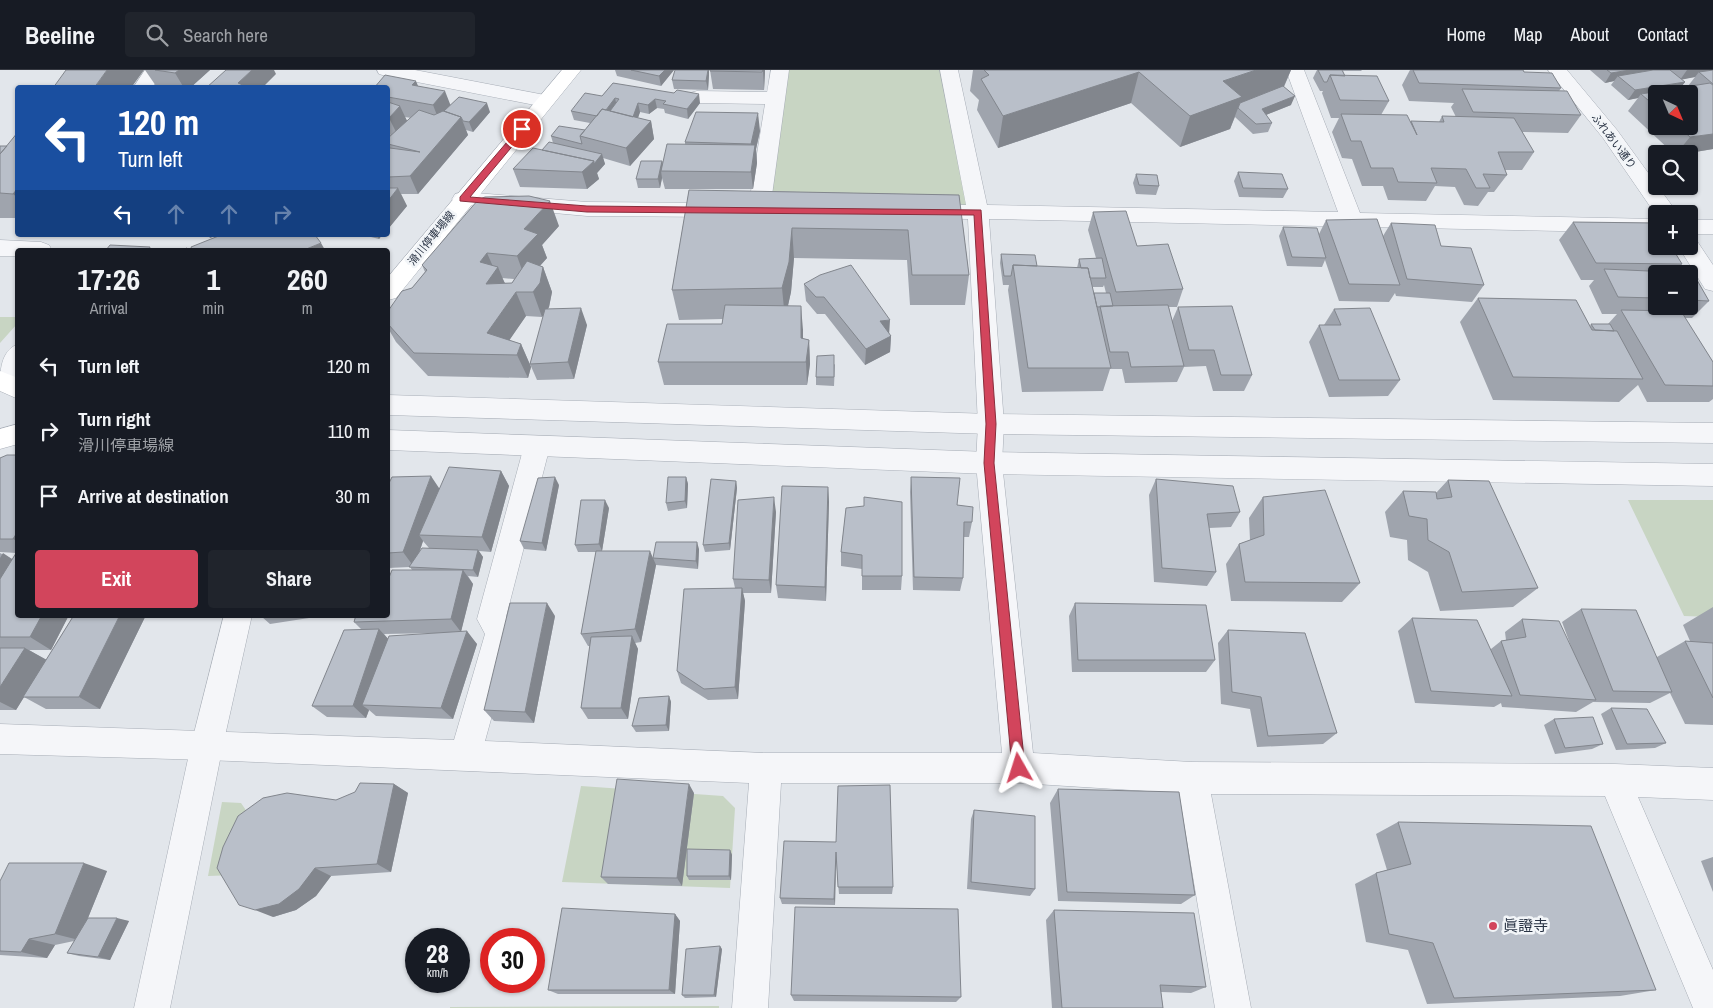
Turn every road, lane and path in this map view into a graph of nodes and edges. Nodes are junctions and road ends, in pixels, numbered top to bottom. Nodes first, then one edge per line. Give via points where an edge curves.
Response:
1 (155, 70) edge
2 (386, 70) edge
3 (572, 70) edge
4 (780, 70) edge
5 (949, 70) edge
6 (1295, 70) edge
7 (1557, 70) edge
8 (144, 85) edge
9 (697, 97) edge
10 (776, 98) junction
11 (545, 102) junction
12 (463, 199) junction
13 (1661, 205) edge
14 (901, 211) edge
15 (978, 212) junction
16 (1352, 220) junction
17 (1648, 226) edge
18 (1698, 227) edge
19 (1713, 227) edge
20 (36, 237) edge
21 (0, 248) edge
22 (28, 248) edge
23 (15, 249) edge
24 (1695, 255) edge
25 (1713, 283) edge
26 (390, 290) edge
27 (15, 360) edge
28 (5, 382) edge
29 (390, 405) edge
30 (991, 424) junction
31 (1713, 433) edge
32 (15, 435) edge
33 (0, 439) edge
34 (390, 440) edge
35 (537, 446) junction
36 (989, 463) junction
37 (1713, 475) edge
38 (237, 618) edge
39 (0, 739) edge
40 (208, 745) junction
41 (465, 756) junction
42 (766, 768) junction
43 (1019, 768) junction
44 (1192, 778) junction
45 (1615, 780) junction
46 (1713, 784) edge
47 (152, 1008) edge
48 (750, 1008) edge
49 (1233, 1008) edge
50 (1711, 1008) edge

1 - 8 street
2 - 11 street
3 - 11 main road, 滑川停車場線
4 - 10 street
5 - 15 street
6 - 16 street
7 - 13 street, ふれあい通り via 1610,134
9 - 10 street
10 - 12 street via 767,210 587,209
11 - 12 main road, 滑川停車場線
12 - 26 main road, 滑川停車場線
14 - 15 street
15 - 16 street
15 - 30 street
16 - 17 street
18 - 19 street
20 - 22 street
21 - 23 street
24 - 25 street
27 - 28 street
29 - 30 street
30 - 31 street
30 - 36 street
32 - 33 main road
34 - 35 street
35 - 36 street
35 - 41 street via 491,620 500,632
36 - 37 street
36 - 43 street
38 - 40 street
39 - 40 street
40 - 41 street
40 - 47 street
41 - 42 street
42 - 43 street
42 - 48 street
43 - 44 street
44 - 45 street
44 - 49 street
45 - 46 street
45 - 50 street

